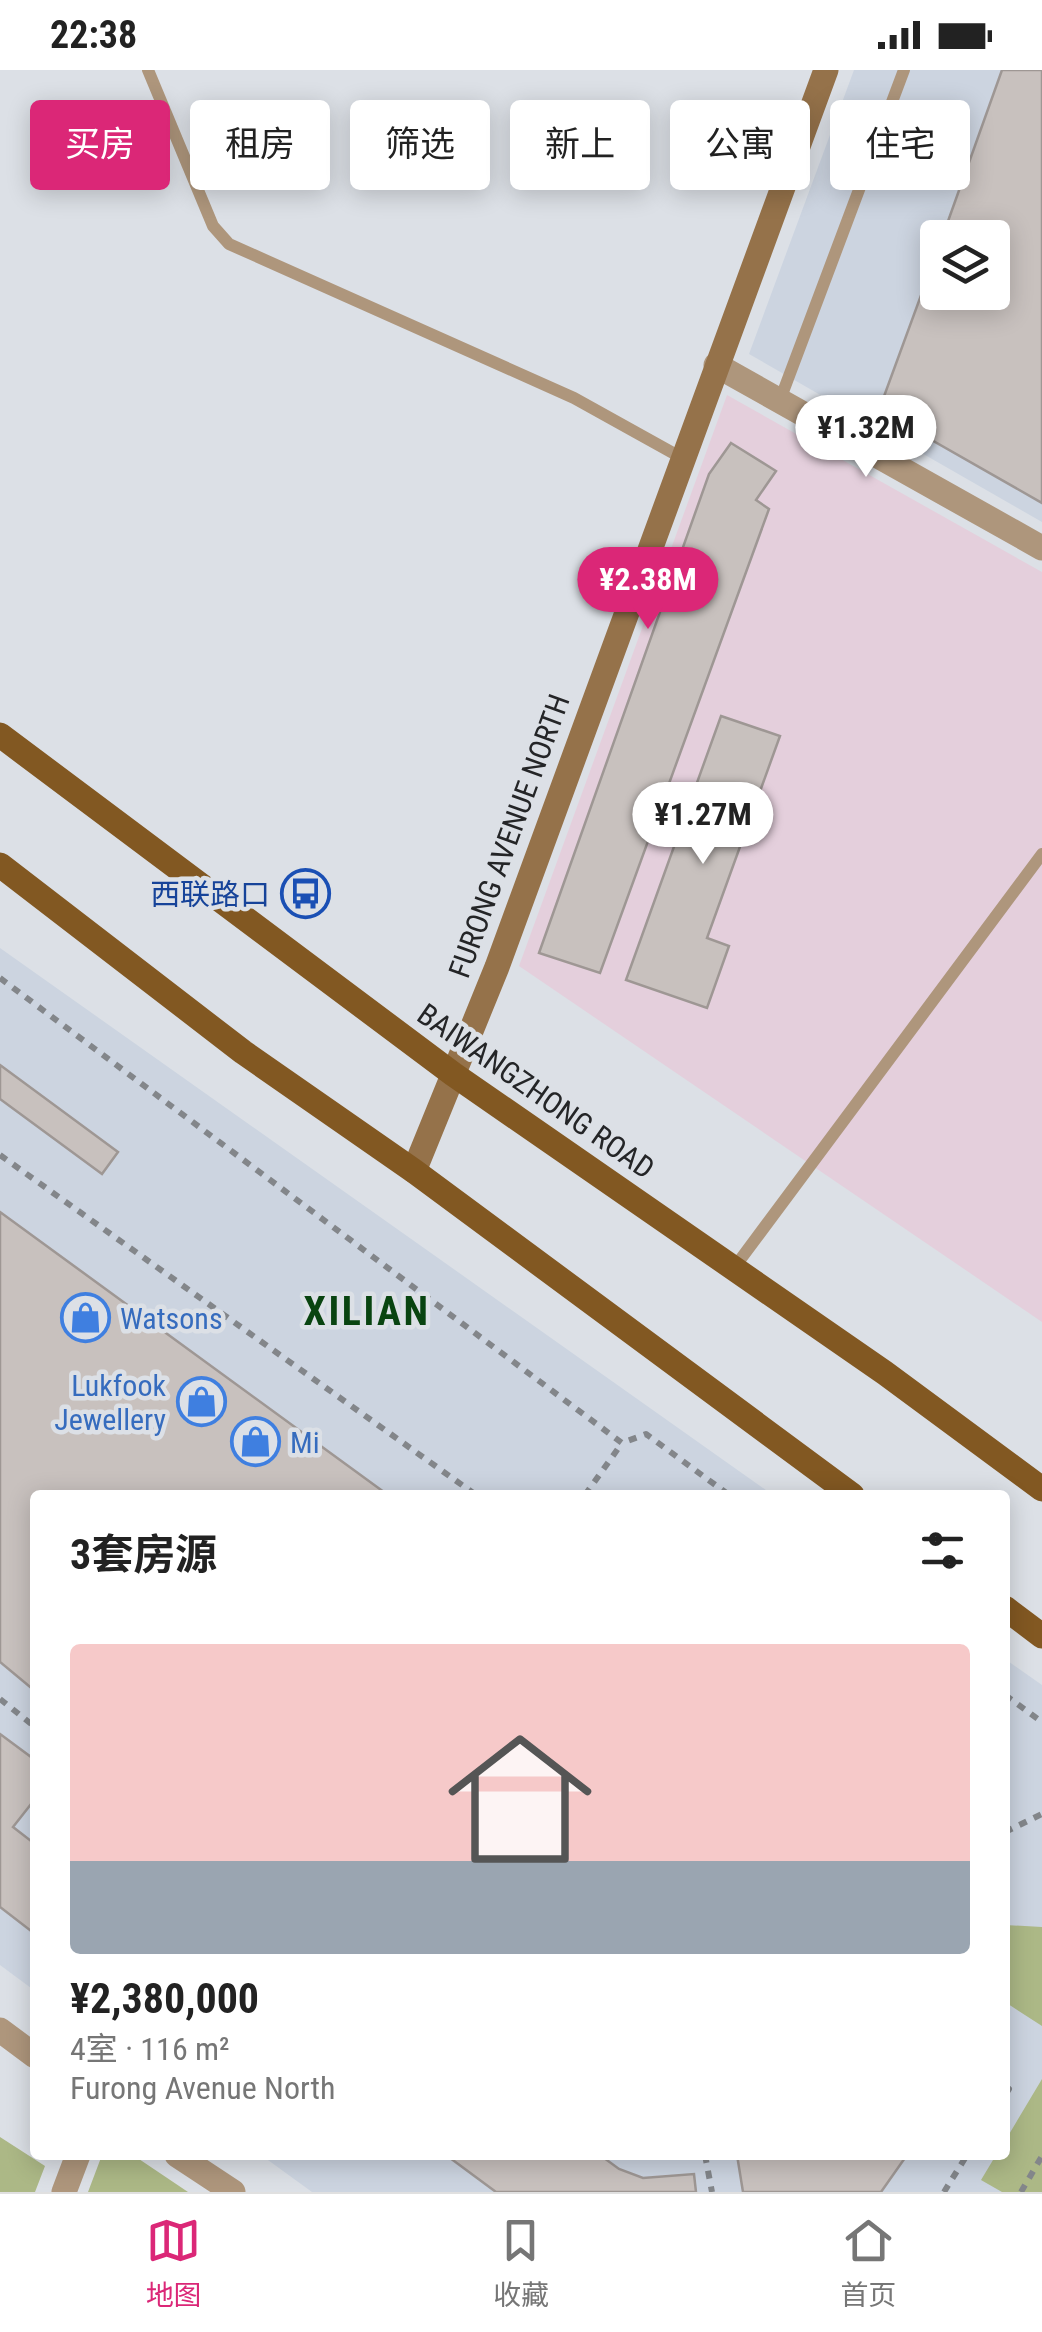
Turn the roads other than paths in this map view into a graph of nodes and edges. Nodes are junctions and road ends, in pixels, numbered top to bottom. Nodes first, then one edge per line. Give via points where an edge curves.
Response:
1 (148, 70) edge
2 (826, 70) edge
3 (904, 70) edge
4 (716, 364) junction
5 (780, 400) junction
6 (682, 458) junction
7 (1042, 548) edge
8 (0, 735) edge
9 (1042, 854) edge
10 (0, 865) edge
11 (453, 1074) junction
12 (414, 1172) junction
13 (734, 1268) junction
14 (845, 1490) edge
15 (1042, 1490) edge
16 (1010, 1612) edge
17 (1042, 1636) edge
18 (0, 2030) edge
19 (30, 2052) edge
20 (76, 2160) edge
21 (185, 2160) edge
22 (64, 2192) edge
23 (233, 2192) edge

1 - 6 lane via 213,226 229,244 574,398
2 - 4 main road, FURONG AVENUE NORTH
3 - 5 lane
4 - 5 street
4 - 6 main road, FURONG AVENUE NORTH
5 - 7 street
6 - 11 main road, FURONG AVENUE NORTH
8 - 11 main road, BAIWANGZHONG ROAD
9 - 13 lane
10 - 12 main road via 243,1052
11 - 12 main road, FURONG AVENUE NORTH
11 - 13 main road, BAIWANGZHONG ROAD
12 - 14 main road
13 - 15 main road, BAIWANGZHONG ROAD
16 - 17 main road
18 - 19 street
20 - 22 street
21 - 23 street

